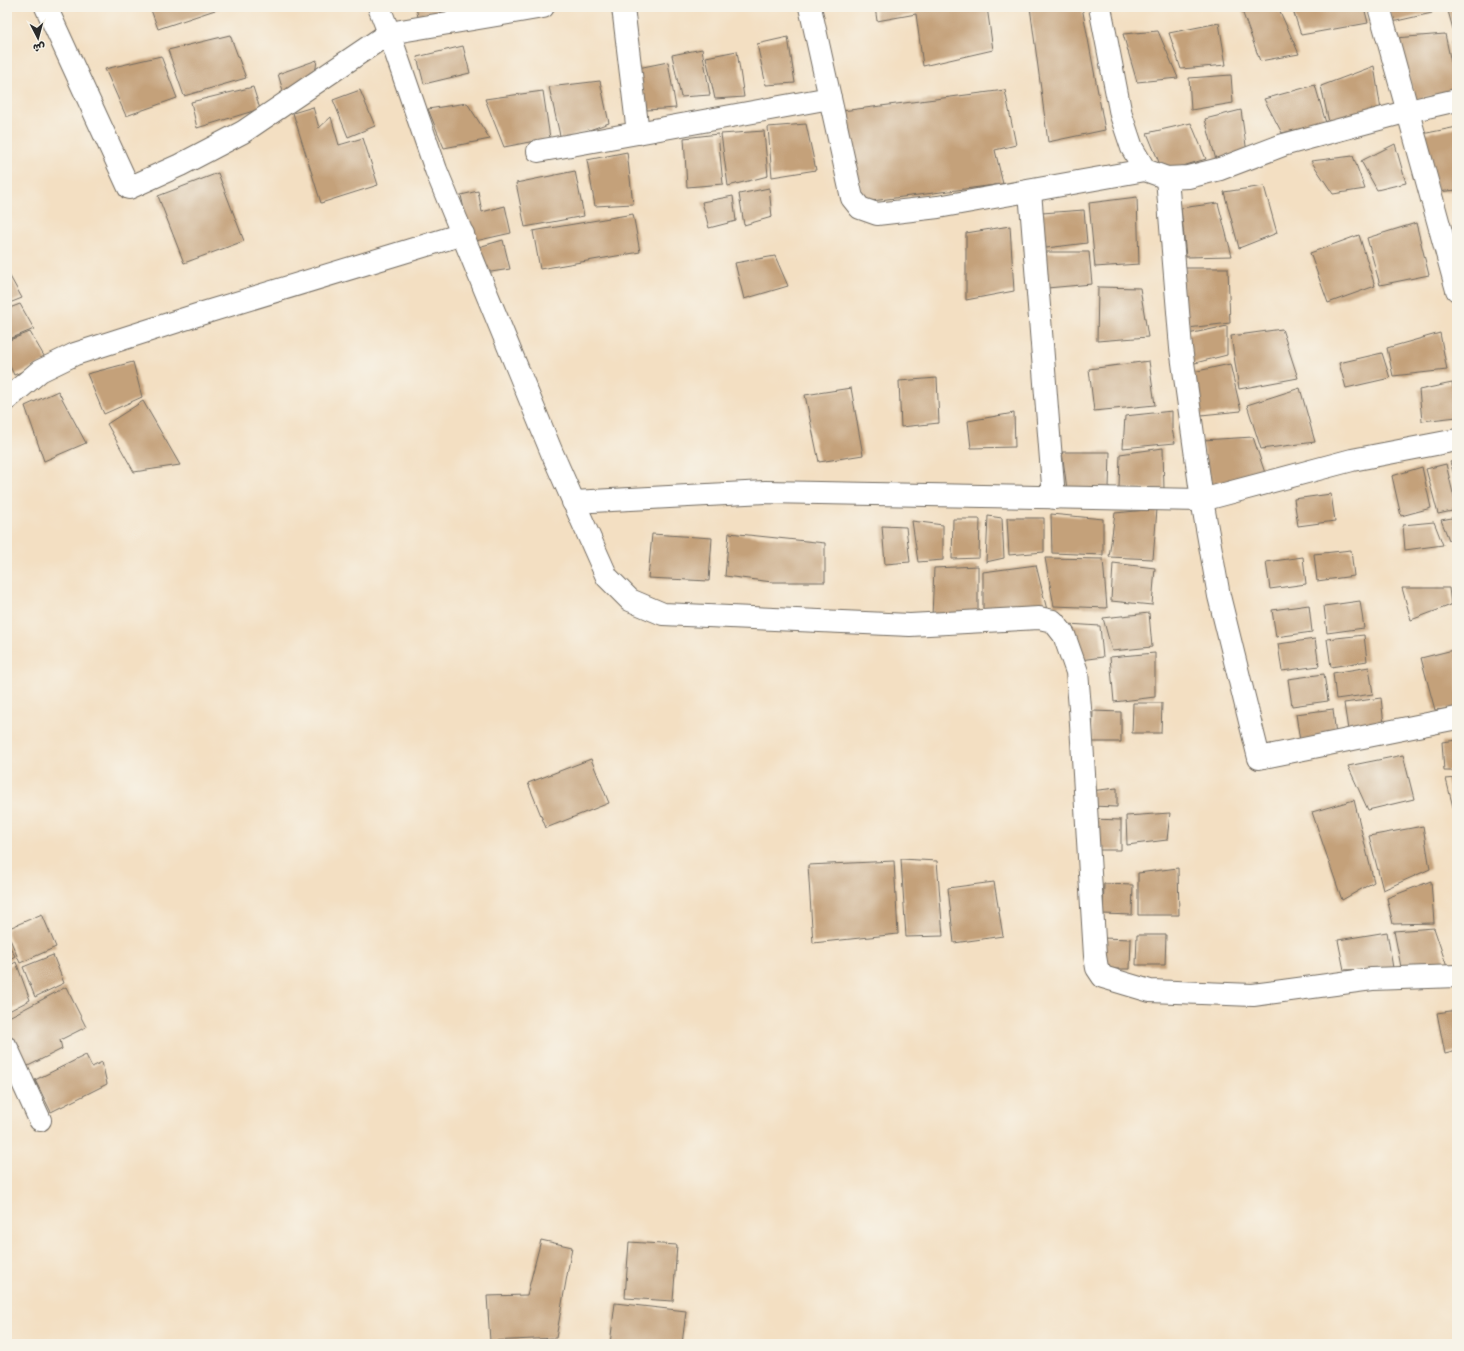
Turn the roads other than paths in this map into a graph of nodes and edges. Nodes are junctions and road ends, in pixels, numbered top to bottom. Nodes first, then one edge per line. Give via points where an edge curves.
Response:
1 (46, 7) edge
2 (379, 7) edge
3 (543, 7) edge
4 (623, 7) edge
5 (810, 7) edge
6 (1100, 7) edge
7 (1379, 7) edge
8 (470, 13) edge
9 (389, 33) junction
10 (830, 98) junction
11 (1457, 100) edge
12 (1408, 111) junction
13 (638, 132) junction
14 (538, 151) dead end
15 (1146, 170) junction
16 (1167, 178) junction
17 (1030, 191) junction
18 (463, 234) junction
19 (1457, 290) edge
20 (7, 399) edge
21 (1457, 440) edge
22 (1054, 498) junction
23 (1202, 500) junction
24 (573, 502) junction
25 (1457, 718) edge
26 (1457, 976) edge
27 (7, 1048) edge
28 (40, 1120) dead end

1 - 9 street via 129,188 243,132
2 - 9 street
3 - 8 street
4 - 13 street
5 - 10 street
6 - 15 street via 1121,116 1132,148
7 - 12 street
8 - 9 street
9 - 18 street via 436,170
10 - 13 street
10 - 17 street via 852,198 860,208 877,214 938,207
11 - 12 street
12 - 16 street via 1283,145 1220,169 1188,177
12 - 19 street
13 - 14 street
15 - 16 street
15 - 17 street
16 - 23 street via 1181,348
17 - 22 street
18 - 20 street via 75,354 40,371
18 - 24 street
21 - 23 street via 1352,460
22 - 23 street
22 - 24 street via 765,492
23 - 25 street via 1219,596 1259,758
24 - 26 street via 607,577 630,600 663,614 910,625 1039,618 1053,621 1064,635 1077,672 1095,956 1097,968 1103,977 1150,991 1253,995 1372,979
27 - 28 street

